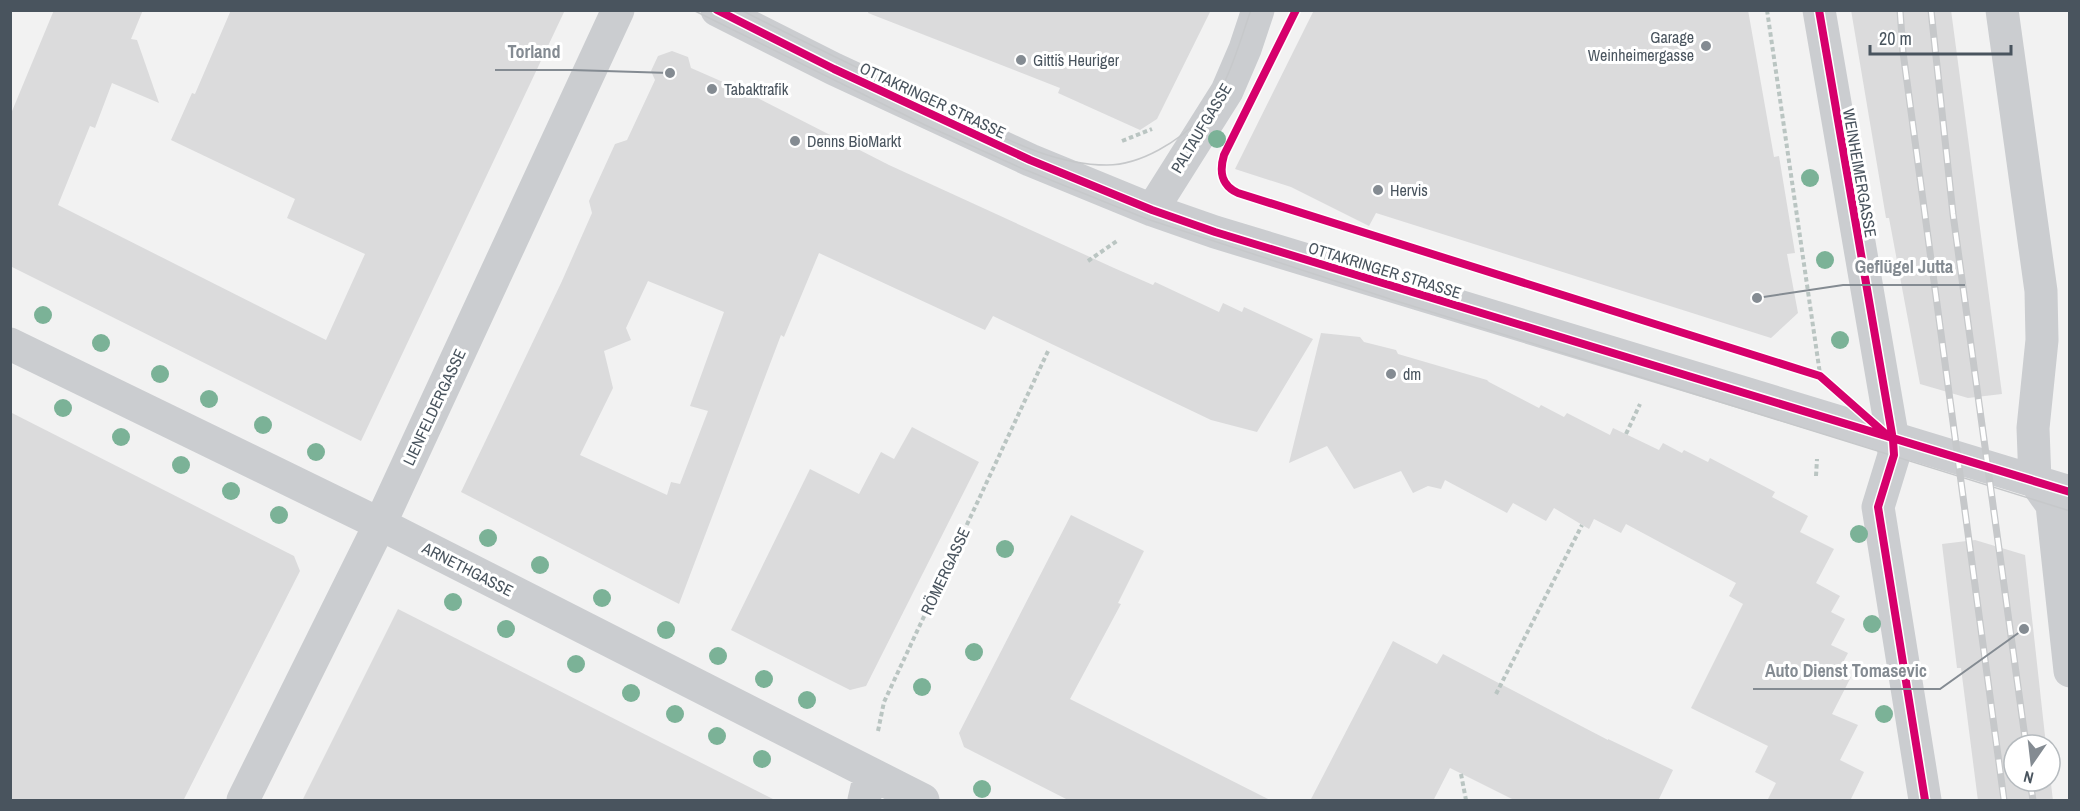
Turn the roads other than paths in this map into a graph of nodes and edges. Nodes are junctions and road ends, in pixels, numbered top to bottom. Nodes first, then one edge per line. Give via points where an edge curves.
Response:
1 (618, 10) edge
2 (717, 10) edge
3 (1258, 10) edge
4 (1819, 10) edge
5 (2002, 10) edge
6 (1152, 210) junction
7 (10, 344) edge
8 (1893, 447) junction
9 (2035, 481) junction
10 (2070, 492) edge
11 (380, 524) junction
12 (2070, 671) edge
13 (867, 787) edge
14 (243, 801) edge
15 (924, 801) edge
16 (1925, 801) edge

1 - 11 street, LIENFELDERGASSE
2 - 6 street, OTTAKRINGER STRASSE via 1030,160
3 - 6 street, PALTAUFGASSE via 1227,91
4 - 8 street, WEINHEIMERGASSE
5 - 9 street via 2041,291 2042,340 2033,428
6 - 8 street, OTTAKRINGER STRASSE via 1820,417
7 - 11 street, ARNETHGASSE
8 - 9 street, OTTAKRINGER STRASSE
8 - 16 street, WEINHEIMERGASSE via 1878,507
9 - 10 street, OTTAKRINGER STRASSE
9 - 12 street via 2052,505
11 - 13 street, ARNETHGASSE
11 - 14 street, LIENFELDERGASSE
13 - 15 street, ARNETHGASSE

